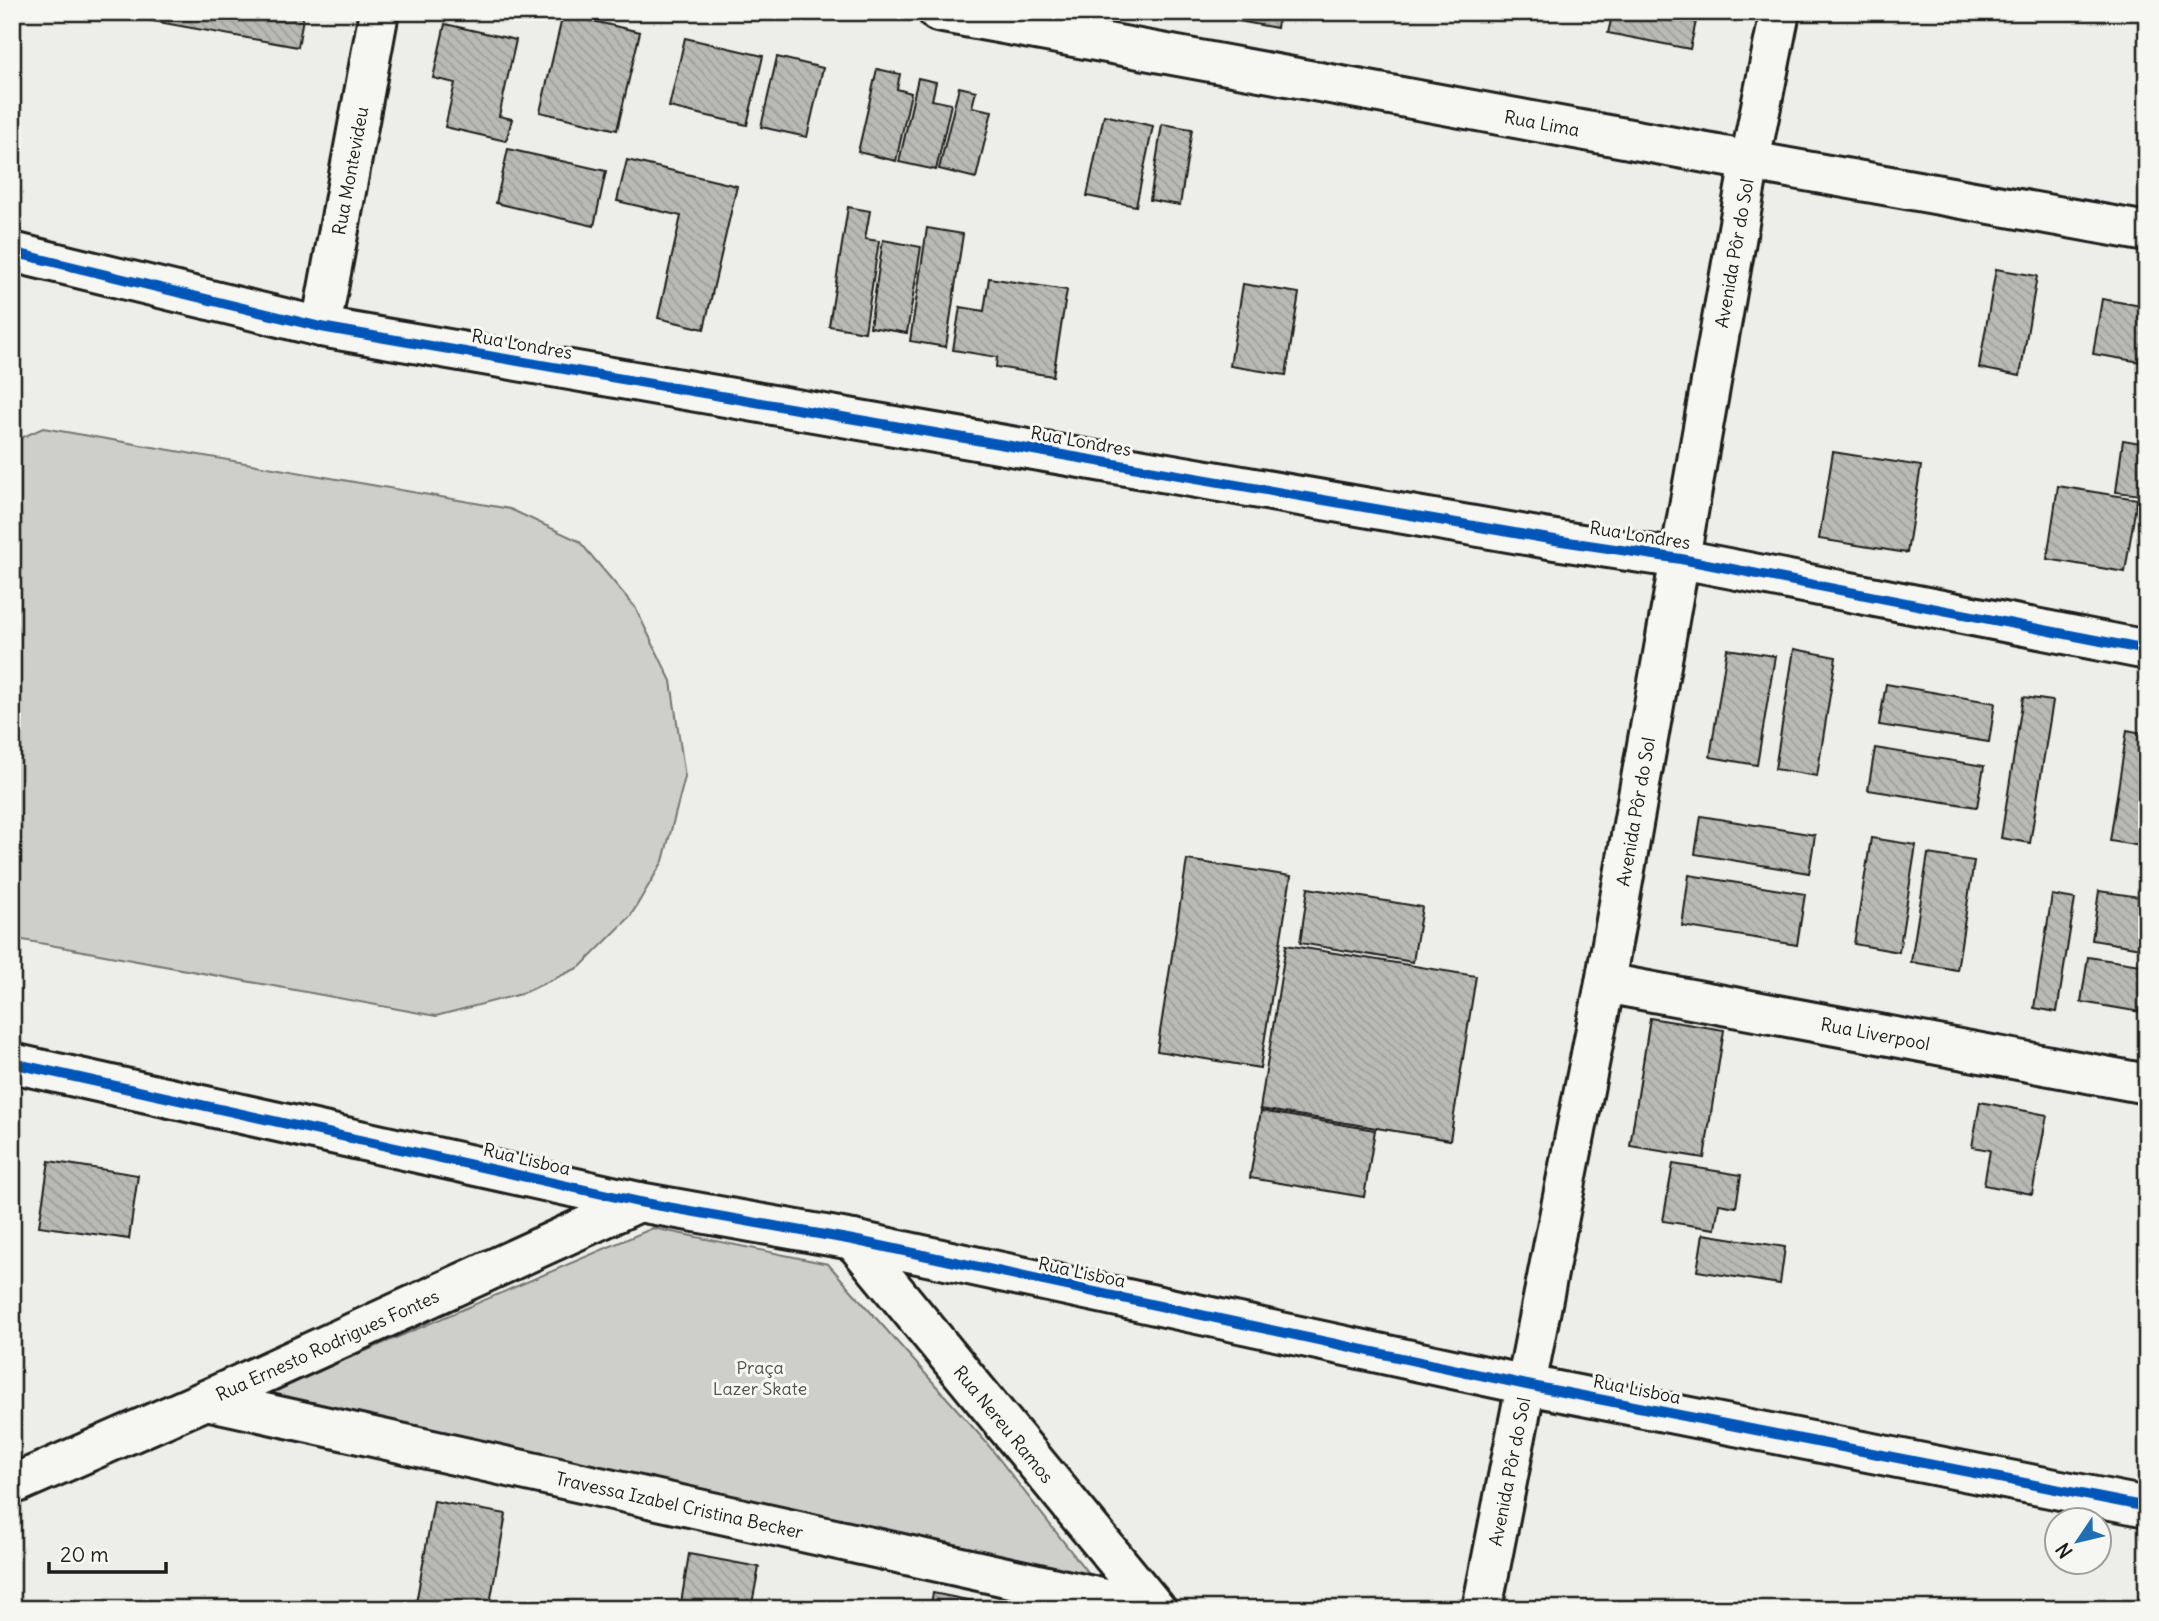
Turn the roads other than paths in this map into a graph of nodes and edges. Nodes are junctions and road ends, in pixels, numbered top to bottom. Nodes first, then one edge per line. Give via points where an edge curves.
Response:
1 (379, 12) edge
2 (938, 12) edge
3 (1780, 12) edge
4 (1751, 161) junction
5 (2147, 232) edge
6 (12, 252) edge
7 (321, 327) junction
8 (1681, 559) junction
9 (2147, 650) edge
10 (1605, 983) junction
11 (12, 1063) edge
12 (2147, 1084) edge
13 (639, 1202) junction
14 (853, 1240) junction
15 (1527, 1385) junction
16 (206, 1400) junction
17 (19, 1478) edge
18 (2147, 1507) edge
19 (1154, 1609) edge
20 (1482, 1609) edge

1 - 7 street, Rua Montevideu
2 - 4 street, Rua Lima
3 - 4 street, Avenida Pôr do Sol
4 - 5 street, Rua Lima
4 - 8 street, Avenida Pôr do Sol
6 - 7 street, Rua Londres
7 - 8 street, Rua Londres
8 - 9 street, Rua Londres
8 - 10 street, Avenida Pôr do Sol
10 - 12 street, Rua Liverpool
10 - 15 street, Avenida Pôr do Sol
11 - 13 street, Rua Lisboa
13 - 14 street, Rua Lisboa
13 - 16 street, Rua Ernesto Rodrigues Fontes
14 - 15 street, Rua Lisboa
14 - 19 street, Rua Nereu Ramos
15 - 18 street, Rua Lisboa
15 - 20 street, Avenida Pôr do Sol
16 - 17 street, Rua Ernesto Rodrigues Fontes
16 - 19 street, Travessa Izabel Cristina Becker

